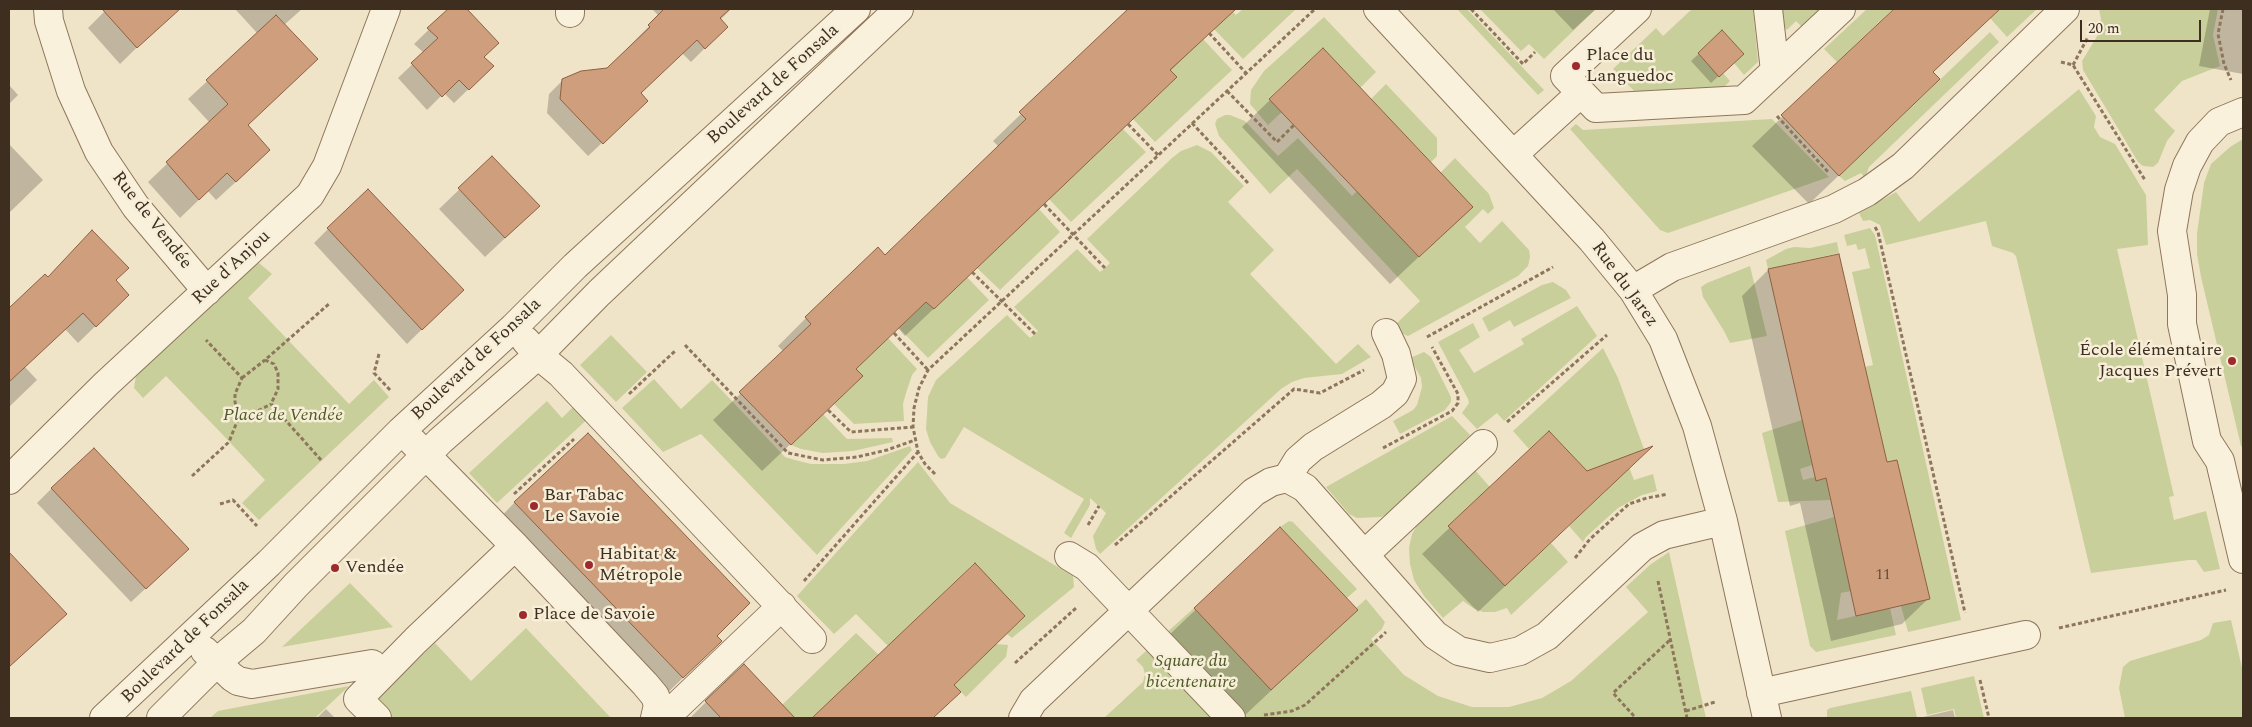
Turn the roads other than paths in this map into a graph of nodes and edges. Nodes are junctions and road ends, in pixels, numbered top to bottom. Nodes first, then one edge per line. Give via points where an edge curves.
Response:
1 (48, 9) edge
2 (386, 9) edge
3 (856, 9) edge
4 (899, 9) edge
5 (1378, 9) edge
6 (1638, 9) edge
7 (1768, 9) edge
8 (1841, 9) edge
9 (2065, 9) edge
10 (1775, 71) junction
11 (1581, 94) junction
12 (2243, 112) edge
13 (1514, 154) junction
14 (575, 266) junction
15 (1633, 290) junction
16 (207, 291) junction
17 (599, 293) junction
18 (514, 327) junction
19 (1386, 333) dead end
20 (538, 355) junction
21 (401, 431) junction
22 (1483, 444) road end
23 (427, 454) junction
24 (2220, 461) junction
25 (2243, 476) edge
26 (1287, 478) junction
27 (9, 480) edge
28 (332, 499) junction
29 (1723, 521) junction
30 (359, 523) junction
31 (515, 546) junction
32 (1364, 555) junction
33 (1069, 556) dead end
34 (2243, 559) edge
35 (782, 606) junction
36 (1129, 611) junction
37 (2026, 635) road end
38 (189, 637) junction
39 (812, 639) dead end
40 (217, 662) junction
41 (372, 664) dead end
42 (1764, 706) edge
43 (657, 714) edge
44 (114, 715) edge
45 (161, 718) edge
46 (377, 718) edge
47 (1023, 718) edge
48 (1231, 718) edge

1 - 16 street, Rue de Vendée via 71,91 100,152 136,206
2 - 16 street, Rue d'Anjou via 327,166 310,194
3 - 14 street, Boulevard de Fonsala
4 - 17 street, Boulevard de Fonsala
5 - 13 street, Rue du Jarez
6 - 11 street via 1565,76
7 - 10 street
8 - 10 street
9 - 15 street via 1902,166 1867,192 1834,209 1684,262
10 - 11 street via 1744,100 1596,108
11 - 13 street
12 - 24 street via 2219,122 2200,142 2186,166 2172,231 2182,295 2182,324 2206,441
13 - 15 street, Rue du Jarez
14 - 17 street
14 - 18 street, Boulevard de Fonsala
15 - 29 street, Rue du Jarez via 1663,339 1694,417
16 - 27 street, Rue d'Anjou
17 - 20 street, Boulevard de Fonsala
18 - 20 street
18 - 21 street, Boulevard de Fonsala
19 - 26 street via 1396,354 1402,379 1395,392 1381,405 1313,446 1298,460
20 - 23 street, Boulevard de Fonsala
20 - 35 street via 561,374
21 - 23 street
21 - 28 street, Boulevard de Fonsala
22 - 32 street
23 - 30 street, Boulevard de Fonsala
23 - 31 street
24 - 25 street
24 - 34 street
26 - 32 street via 1305,488
26 - 36 street via 1254,492
28 - 30 street
28 - 38 street, Boulevard de Fonsala
29 - 32 street via 1664,535 1642,547 1547,636 1520,651 1490,658 1459,651 1435,635
29 - 42 street, Rue du Jarez
30 - 40 street, Boulevard de Fonsala via 254,631
31 - 43 street via 645,684 655,696
31 - 46 street via 358,699
33 - 36 street via 1087,567
35 - 39 street
35 - 43 street via 675,708
36 - 47 street via 1033,701
36 - 48 street
37 - 42 street
38 - 40 street
38 - 44 street, Boulevard de Fonsala
40 - 41 street via 232,678 252,684
40 - 45 street, Boulevard de Fonsala

